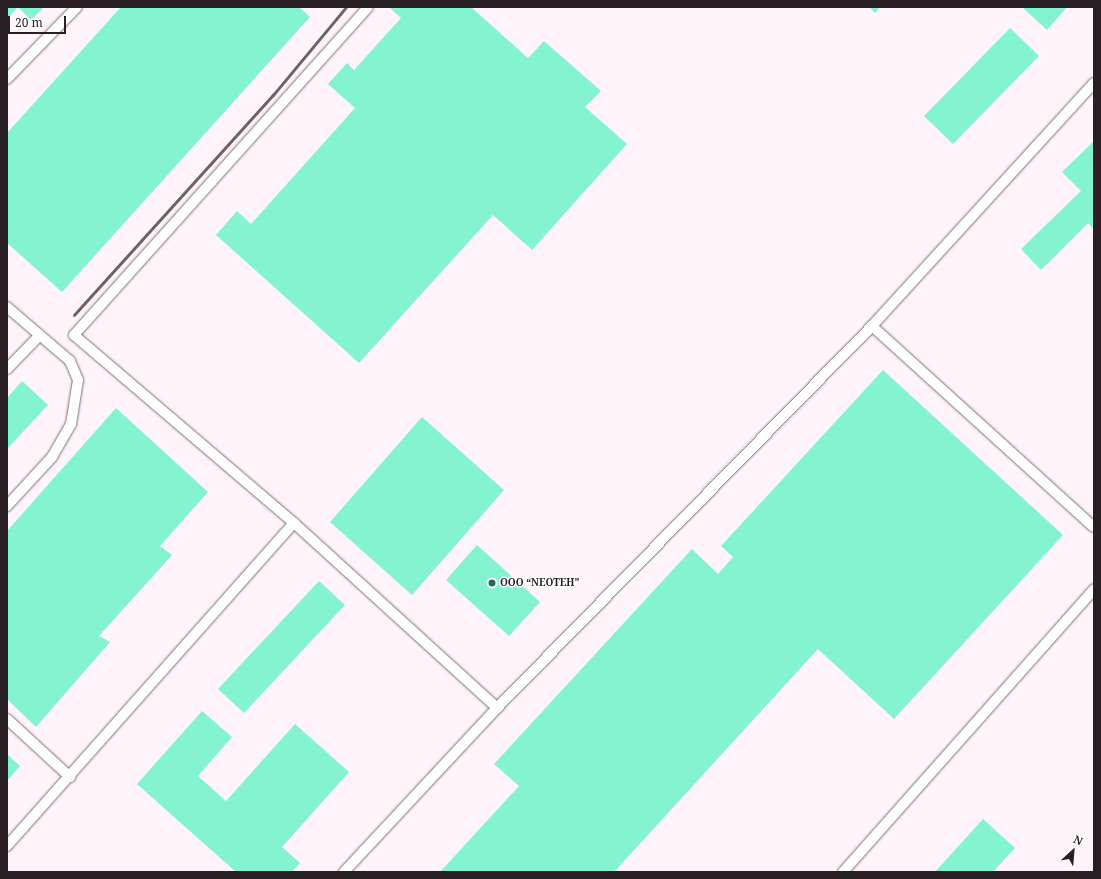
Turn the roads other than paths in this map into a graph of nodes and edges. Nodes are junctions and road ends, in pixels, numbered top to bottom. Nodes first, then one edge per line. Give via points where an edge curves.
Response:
1 (77, 7) edge
2 (368, 7) edge
3 (7, 79) edge
4 (1094, 83) edge
5 (7, 307) edge
6 (872, 326) junction
7 (40, 335) junction
8 (7, 369) edge
9 (7, 506) edge
10 (294, 523) junction
11 (1094, 527) edge
12 (1094, 589) edge
13 (497, 708) junction
14 (7, 719) edge
15 (70, 777) junction
16 (7, 846) edge
17 (344, 872) edge
18 (843, 872) edge

1 - 3 lane
2 - 10 lane via 74,334
4 - 6 lane
5 - 7 lane
6 - 11 lane
6 - 13 lane
7 - 8 lane
7 - 9 lane via 70,361 78,380 71,424 52,457
10 - 13 lane
10 - 15 lane
12 - 18 lane
13 - 17 lane
14 - 15 lane
15 - 16 lane

